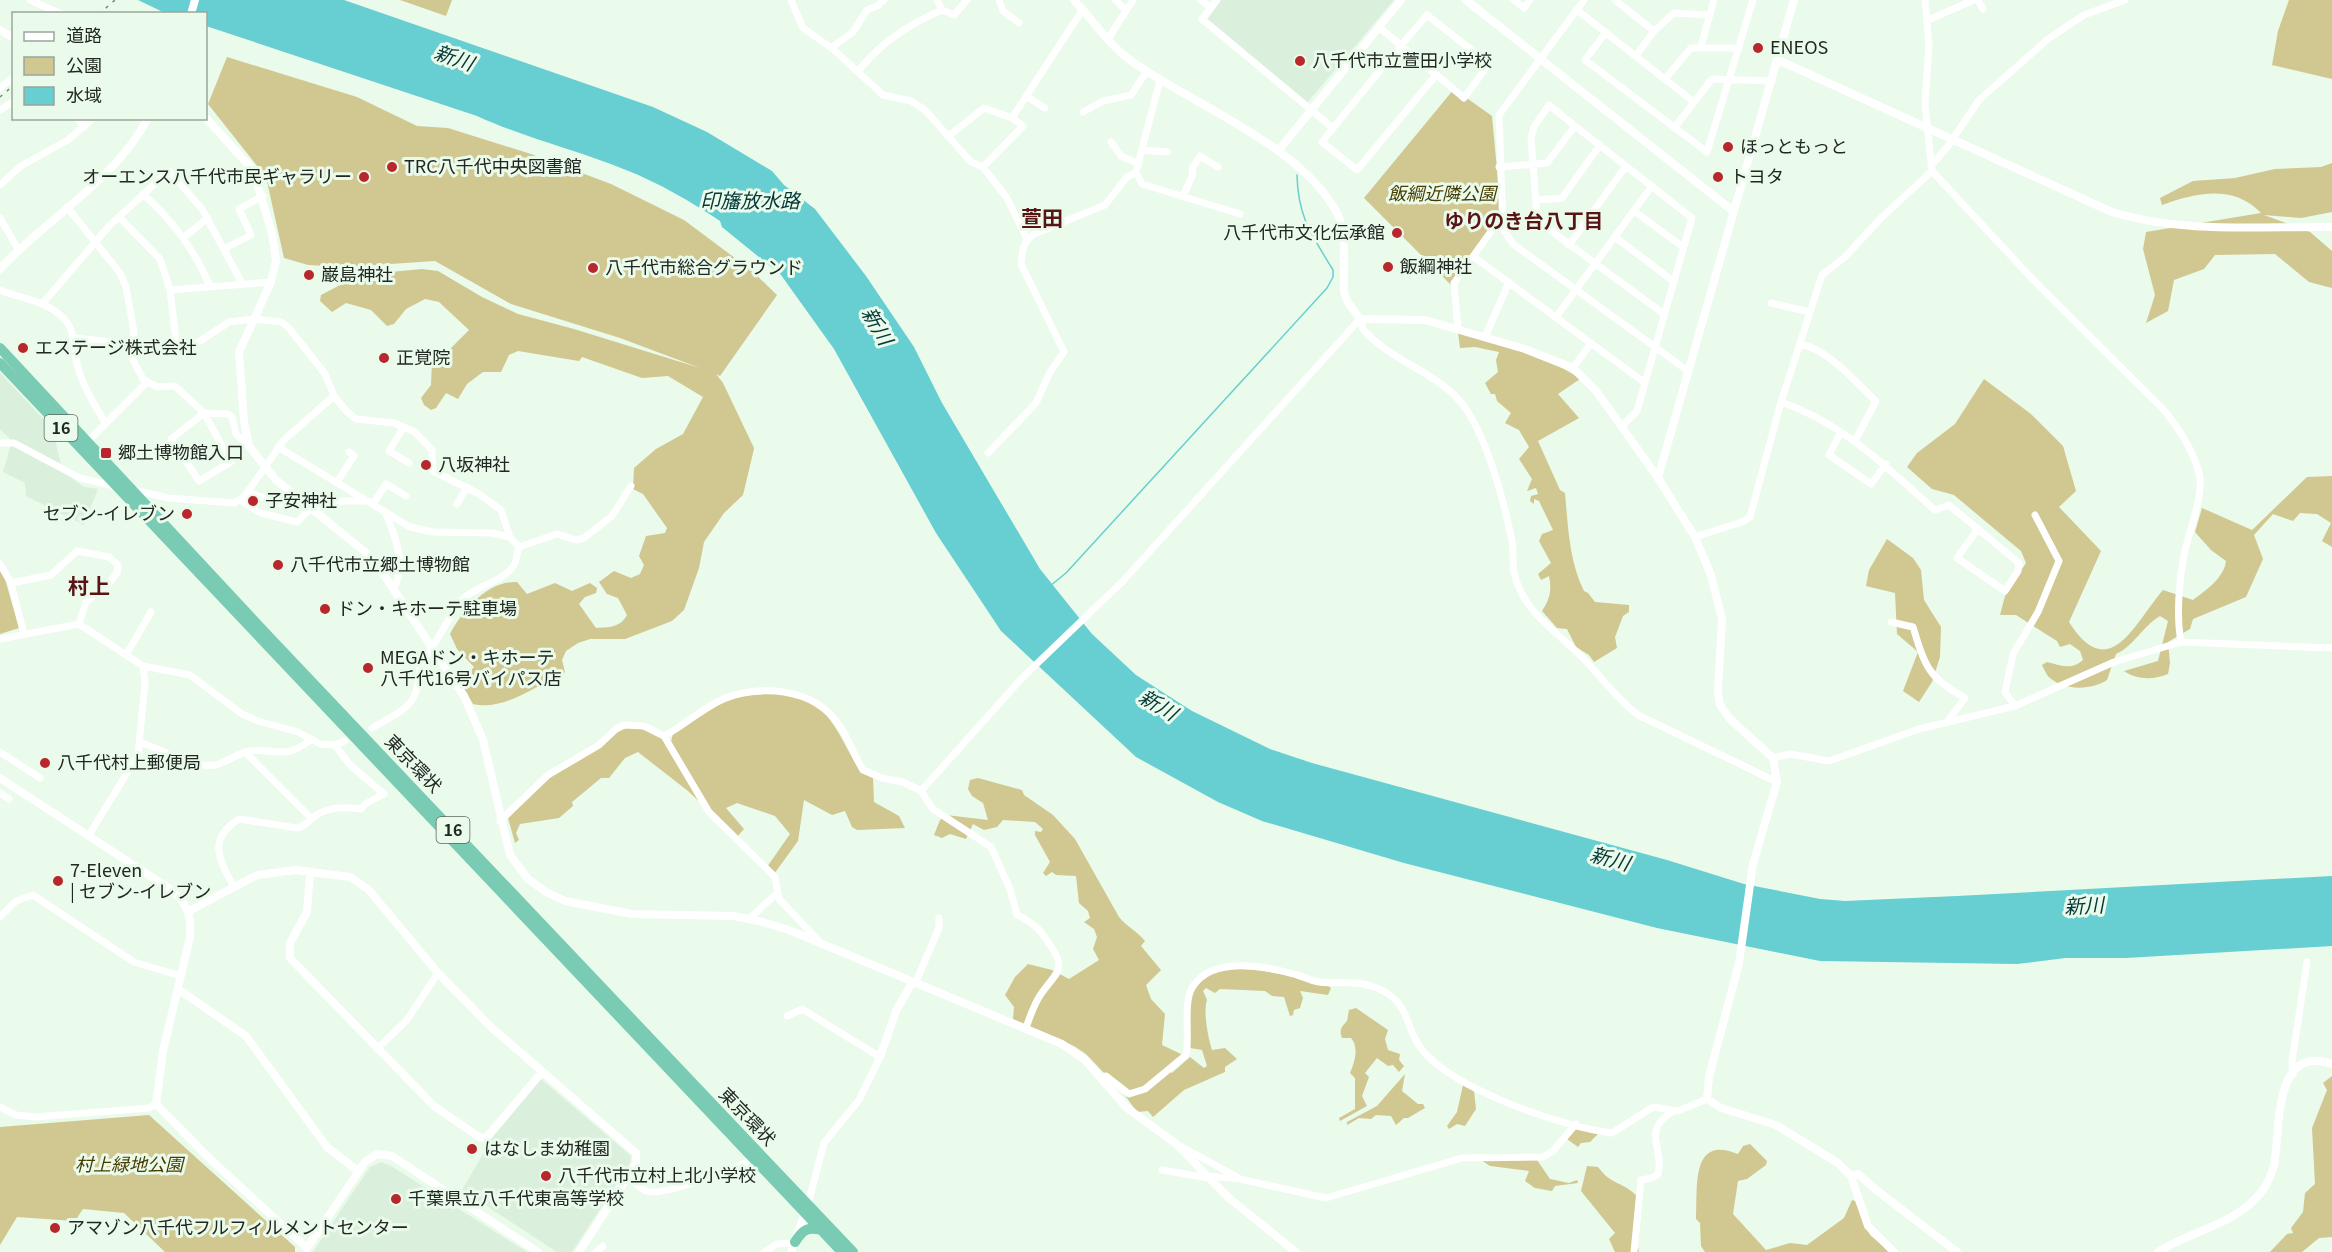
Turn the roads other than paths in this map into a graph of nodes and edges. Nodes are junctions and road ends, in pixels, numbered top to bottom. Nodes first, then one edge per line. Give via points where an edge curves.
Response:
1 (30, 0) edge
2 (791, 0) edge
3 (884, 0) edge
4 (937, 0) edge
5 (968, 0) edge
6 (999, 0) edge
7 (1115, 0) edge
8 (1133, 0) edge
9 (1201, 0) edge
10 (1217, 0) edge
11 (1401, 0) edge
12 (1466, 0) edge
13 (1514, 0) edge
14 (1530, 0) edge
15 (1584, 0) edge
16 (1616, 0) edge
17 (1631, 0) edge
18 (1714, 0) edge
19 (1753, 0) edge
20 (1794, 0) edge
21 (1925, 0) edge
22 (1976, 0) edge
23 (2125, 0) edge
24 (1076, 1) edge
25 (1211, 8) junction
26 (1625, 8) junction
27 (1083, 9) junction
28 (1983, 9) dead end
29 (942, 10) junction
30 (1126, 10) junction
31 (1577, 10) junction
32 (57, 12) edge
33 (1710, 15) junction
34 (1928, 20) junction
35 (1019, 23) dead end
36 (1379, 27) junction
37 (1654, 31) junction
38 (1606, 32) junction
39 (1108, 39) junction
40 (1401, 46) junction
41 (1701, 46) junction
42 (831, 48) junction
43 (1739, 48) junction
44 (1636, 56) junction
45 (1541, 59) junction
46 (1778, 60) junction
47 (855, 70) junction
48 (1147, 71) junction
49 (1436, 75) junction
50 (12, 79) edge
51 (1665, 79) junction
52 (1731, 79) junction
53 (1161, 80) junction
54 (1772, 81) junction
55 (0, 88) edge
56 (1026, 96) junction
57 (1694, 102) junction
58 (1045, 108) dead end
59 (1311, 110) junction
60 (1083, 112) dead end
61 (1012, 118) junction
62 (207, 119) edge
63 (79, 120) edge
64 (91, 120) edge
65 (146, 120) edge
66 (1575, 126) junction
67 (1927, 126) junction
68 (84, 127) junction
69 (1333, 128) junction
70 (1674, 128) junction
71 (950, 135) junction
72 (1952, 138) junction
73 (1112, 142) dead end
74 (1600, 145) junction
75 (1142, 150) junction
76 (1278, 151) junction
77 (1167, 152) dead end
78 (1533, 164) junction
79 (1626, 166) junction
80 (983, 167) junction
81 (1218, 167) dead end
82 (1499, 167) junction
83 (1137, 168) junction
84 (1931, 168) junction
85 (0, 185) edge
86 (1652, 186) junction
87 (143, 194) junction
88 (263, 196) junction
89 (1183, 196) junction
90 (1536, 200) junction
91 (67, 207) junction
92 (1634, 211) junction
93 (1733, 211) junction
94 (1240, 214) dead end
95 (119, 217) junction
96 (0, 218) edge
97 (208, 218) junction
98 (1502, 223) junction
99 (2332, 227) edge
100 (184, 237) junction
101 (1615, 237) junction
102 (1027, 239) junction
103 (95, 241) junction
104 (1569, 245) junction
105 (1683, 247) junction
106 (18, 249) junction
107 (224, 249) junction
108 (1474, 257) junction
109 (1596, 263) junction
110 (0, 269) edge
111 (1674, 281) junction
112 (271, 282) junction
113 (1509, 282) junction
114 (242, 283) junction
115 (210, 286) junction
116 (0, 290) edge
117 (170, 290) junction
118 (1576, 290) junction
119 (1772, 303) dead end
120 (42, 304) junction
121 (1810, 312) junction
122 (1664, 314) junction
123 (1556, 317) junction
124 (252, 319) junction
125 (1362, 320) junction
126 (1458, 328) junction
127 (1485, 337) junction
128 (75, 338) junction
129 (1591, 343) junction
130 (130, 344) junction
131 (1800, 344) junction
132 (0, 348) edge
133 (1655, 348) junction
134 (177, 349) junction
135 (0, 363) edge
136 (1573, 369) junction
137 (1688, 371) junction
138 (147, 382) junction
139 (1645, 383) junction
140 (334, 396) junction
141 (1781, 402) junction
142 (204, 413) junction
143 (105, 422) junction
144 (1622, 426) junction
145 (404, 427) junction
146 (1841, 432) junction
147 (1855, 441) junction
148 (0, 442) edge
149 (87, 443) junction
150 (249, 446) junction
151 (278, 447) junction
152 (349, 452) dead end
153 (988, 453) dead end
154 (409, 463) dead end
155 (1886, 464) junction
156 (263, 467) junction
157 (1658, 478) junction
158 (337, 483) junction
159 (116, 486) junction
160 (631, 486) dead end
161 (467, 487) junction
162 (130, 489) junction
163 (248, 492) junction
164 (406, 496) dead end
165 (240, 500) junction
166 (371, 502) junction
167 (457, 504) dead end
168 (289, 507) dead end
169 (313, 510) junction
170 (385, 512) junction
171 (2035, 515) dead end
172 (1978, 529) junction
173 (510, 537) junction
174 (1695, 537) junction
175 (519, 547) junction
176 (0, 564) edge
177 (11, 583) junction
178 (394, 588) junction
179 (151, 612) dead end
180 (1891, 622) dead end
181 (79, 624) junction
182 (24, 634) junction
183 (0, 639) edge
184 (2181, 642) junction
185 (2332, 648) edge
186 (433, 649) junction
187 (126, 655) junction
188 (143, 666) junction
189 (2015, 706) junction
190 (1947, 722) junction
191 (372, 728) dead end
192 (664, 736) junction
193 (312, 739) junction
194 (345, 741) dead end
195 (139, 742) junction
196 (335, 745) junction
197 (0, 752) edge
198 (245, 752) junction
199 (1773, 758) junction
200 (0, 778) edge
201 (40, 778) dead end
202 (1777, 782) junction
203 (921, 791) junction
204 (0, 793) edge
205 (9, 799) dead end
206 (312, 819) junction
207 (500, 820) junction
208 (89, 835) junction
209 (310, 873) junction
210 (234, 886) junction
211 (776, 894) junction
212 (189, 911) junction
213 (0, 917) edge
214 (939, 918) dead end
215 (749, 919) junction
216 (821, 943) junction
217 (2307, 962) dead end
218 (438, 973) junction
219 (181, 976) junction
220 (914, 983) junction
221 (178, 989) junction
222 (787, 1016) dead end
223 (1026, 1028) junction
224 (377, 1049) junction
225 (880, 1057) junction
226 (2332, 1064) edge
227 (542, 1072) junction
228 (2293, 1075) junction
229 (1100, 1077) junction
230 (1707, 1099) junction
231 (156, 1104) junction
232 (0, 1107) edge
233 (1672, 1112) junction
234 (1575, 1124) junction
235 (1175, 1143) junction
236 (758, 1158) junction
237 (1162, 1170) dead end
238 (358, 1171) junction
239 (1851, 1176) junction
240 (627, 1177) junction
241 (1207, 1177) junction
242 (1241, 1179) junction
243 (806, 1208) junction
244 (821, 1230) junction
245 (603, 1246) dead end
246 (793, 1246) edge
247 (306, 1250) edge
248 (538, 1252) edge
249 (579, 1252) edge
250 (596, 1252) edge
251 (765, 1252) edge
252 (842, 1252) edge
253 (853, 1252) edge
254 (1296, 1252) edge
255 (1634, 1252) edge
256 (1894, 1252) edge
257 (1958, 1252) edge
258 (2157, 1252) edge

1 - 32 street
2 - 42 street via 802,28
3 - 42 street via 867,10 853,32
4 - 29 street
5 - 29 street via 954,15
6 - 35 street via 1003,11
7 - 30 street
8 - 30 street
9 - 25 street
10 - 25 street
11 - 36 street
12 - 45 street
13 - 14 street via 1524,8
15 - 31 street
16 - 26 street
17 - 26 street
18 - 33 street
19 - 43 street
20 - 46 street
21 - 34 street
22 - 28 street
22 - 34 street
23 - 72 street via 2063,27 1979,100
24 - 27 street
25 - 59 street via 1202,19
26 - 37 street
27 - 39 street
27 - 56 street
29 - 47 street via 915,24
30 - 39 street
31 - 38 street
31 - 45 street
33 - 37 street via 1674,13
33 - 41 street
34 - 67 street via 1924,105
36 - 40 street
36 - 59 street
37 - 44 street
38 - 44 street
38 - 70 street via 1585,60
39 - 48 street
40 - 49 street
40 - 49 street via 1426,15 1489,64 1464,98
40 - 69 street
41 - 43 street
41 - 51 street via 1687,50
42 - 47 street
43 - 52 street
44 - 51 street
45 - 82 street via 1499,115
45 - 93 street
46 - 54 street
46 - 67 street
47 - 71 street via 883,95 911,101 926,110
48 - 53 street
48 - 60 street via 1131,95 1103,101
49 - 69 street via 1357,170 1322,142
50 - 55 street
51 - 57 street
52 - 54 street
52 - 57 street via 1712,79
52 - 70 street via 1707,152
53 - 75 street
53 - 76 street
54 - 93 street
56 - 58 street
56 - 61 street
57 - 70 street
59 - 69 street
59 - 76 street
61 - 71 street via 984,108
61 - 80 street via 1023,126
62 - 88 street via 253,170
63 - 68 street
64 - 68 street
65 - 91 street via 109,172
66 - 74 street
66 - 78 street via 1547,163
66 - 78 street via 1549,105 1532,130
67 - 72 street
67 - 84 street
68 - 85 street via 69,140 21,166
71 - 80 street via 971,162
72 - 84 street
72 - 99 street via 2112,212 2155,224
73 - 83 street via 1121,156
74 - 79 street
74 - 90 street via 1562,198
75 - 77 street
75 - 83 street
76 - 125 street via 1307,173 1338,214 1342,226 1344,292 1353,312
78 - 82 street
78 - 90 street
79 - 86 street
79 - 104 street
80 - 102 street via 1007,198
81 - 89 street via 1200,156
82 - 98 street
83 - 89 street via 1142,184
83 - 102 street via 1105,205
84 - 121 street via 1845,257 1822,275
84 - 184 street via 2039,286 2151,395 2177,426 2200,483 2178,607
86 - 92 street
86 - 105 street via 1692,218
87 - 95 street
87 - 97 street via 169,171
87 - 100 street
88 - 107 street via 239,209 251,235
88 - 112 street via 276,260
89 - 94 street
90 - 104 street via 1541,223
91 - 103 street
91 - 106 street
92 - 101 street
92 - 105 street
93 - 137 street
95 - 103 street
95 - 117 street via 160,259
96 - 106 street
97 - 100 street
97 - 107 street
98 - 108 street via 1497,223
98 - 118 street via 1513,244
100 - 115 street
101 - 109 street
101 - 111 street
102 - 153 street via 1021,264 1064,352 1036,404
103 - 120 street
103 - 130 street via 111,259 126,287 134,332
104 - 109 street
105 - 111 street
106 - 110 street
107 - 114 street
108 - 113 street
108 - 126 street via 1455,283
109 - 118 street
109 - 122 street
111 - 122 street
112 - 114 street
112 - 124 street
113 - 123 street
113 - 127 street
114 - 115 street
115 - 117 street
116 - 120 street
117 - 134 street
118 - 123 street
118 - 133 street
119 - 121 street
120 - 128 street via 63,318
121 - 131 street
122 - 133 street
123 - 129 street
124 - 134 street via 230,322 200,341
124 - 140 street via 285,325 325,374
124 - 150 street via 239,352
125 - 126 street via 1425,320
125 - 202 street via 1362,328 1377,343 1458,397 1470,414 1508,521 1514,574 1546,626 1638,715
125 - 203 street
126 - 127 street
127 - 136 street
128 - 130 street
128 - 143 street via 82,378
129 - 136 street
129 - 139 street
130 - 134 street via 151,351
130 - 138 street via 130,354
131 - 141 street
131 - 147 street via 1810,346 1832,362 1876,401
132 - 149 highway, 東京環状 / 16
133 - 137 street
133 - 139 street
135 - 159 highway, 東京環状 / 16
136 - 144 street via 1589,382
137 - 157 street
138 - 142 street via 157,387 176,386
138 - 143 street
139 - 144 street via 1637,411
140 - 145 street via 356,419
140 - 151 street
141 - 146 street via 1809,412
141 - 174 street via 1750,516
142 - 142 street via 171,439 199,481 231,462
142 - 150 street via 228,414 236,434
143 - 149 street
144 - 157 street
145 - 154 street via 389,451
145 - 161 street via 415,432 432,450 433,471
146 - 147 street
146 - 155 street via 1829,455 1871,484
147 - 155 street
148 - 159 street via 14,443 80,478
149 - 162 highway, 東京環状 / 16
150 - 156 street
151 - 156 street
151 - 158 street
152 - 158 street via 354,456
155 - 172 street via 1935,510 1949,505
156 - 163 street
156 - 169 street
157 - 174 street
158 - 166 street
159 - 162 street
159 - 236 highway, 東京環状 / 16
160 - 175 street via 612,516 584,538 576,540 557,534
161 - 167 street
161 - 173 street via 501,510
162 - 165 street via 168,498 225,503
162 - 236 highway, 東京環状 / 16
163 - 165 street
163 - 168 street
164 - 166 street via 386,484
165 - 169 street via 261,513 297,522
166 - 169 street via 343,501
166 - 170 street
169 - 178 street via 364,551
170 - 173 street via 419,529
170 - 178 street via 394,532 400,571
171 - 189 street via 2059,561 2038,612 2013,654 2005,692
172 - 172 street via 2019,563 2005,591 1957,558
173 - 175 street
174 - 199 street via 1711,575 1722,619 1720,705 1730,720
175 - 186 street via 515,564 462,601
176 - 177 street
177 - 181 street via 51,576 77,551 113,559 118,565 117,573 86,602
177 - 182 street
178 - 186 street
179 - 187 street
180 - 190 street via 1913,627 1924,664 1944,686 1965,698
181 - 182 street
181 - 187 street
182 - 183 street
184 - 185 street
184 - 189 street via 2114,662
186 - 191 street via 420,663 419,687 412,704
186 - 207 street via 464,696 483,740
187 - 188 street
188 - 193 street via 186,673 242,714
188 - 195 street
189 - 190 street
190 - 199 street via 1829,761 1790,754
192 - 203 street via 733,695 777,691 798,694 819,706 839,725 863,770
192 - 207 street via 644,726 624,725 615,729 599,745 548,775
192 - 211 street via 709,812 775,877
193 - 196 street
193 - 198 street via 286,753
194 - 196 street
195 - 198 street via 177,758 212,765
195 - 208 street via 135,764
196 - 206 street via 350,765 384,794 362,809 338,808
197 - 201 street
198 - 206 street
199 - 202 street
200 - 208 street
202 - 230 street via 1751,874 1739,960
203 - 223 street via 933,809 991,847 1017,915 1038,927 1059,956 1058,975 1035,1004
204 - 205 street
206 - 210 street via 297,828 245,818 234,822 223,835 218,856
207 - 215 street via 510,855 519,870 546,892 565,901 632,914
208 - 212 street via 170,889
209 - 210 street via 296,870 257,875
209 - 218 street via 343,875 363,885
209 - 224 street via 307,912 290,944 290,958
210 - 212 street
211 - 215 street
211 - 216 street
212 - 219 street via 190,937
213 - 219 street via 16,901 33,895 134,962
214 - 220 street via 939,928
215 - 216 street
216 - 220 street
217 - 228 street
218 - 224 street via 407,1020
218 - 227 street
219 - 221 street
220 - 223 street
220 - 225 street via 896,1011
221 - 231 street via 163,1051
221 - 238 street via 246,1036 327,1147
222 - 225 street via 802,1009
223 - 229 street via 1079,1054
224 - 227 street via 442,1114 482,1138 489,1136
225 - 243 street via 859,1100 824,1143
226 - 228 street via 2306,1064
227 - 240 street via 633,1149 637,1158
228 - 258 street via 2282,1092 2274,1167 2262,1190 2231,1218
229 - 234 street via 1106,1076 1129,1094 1145,1089 1186,1055 1189,997 1197,981 1218,969 1251,966 1315,981 1375,987 1398,1001 1420,1048 1453,1076 1524,1110
229 - 235 street via 1127,1108
230 - 233 street
230 - 239 street via 1721,1108 1776,1125 1838,1163
231 - 232 street via 149,1108 35,1116 16,1115
231 - 247 street
233 - 234 street via 1653,1107 1612,1133
233 - 255 street via 1656,1129 1658,1174 1641,1180 1638,1191
234 - 242 street via 1553,1151 1543,1157 1462,1158 1334,1197 1320,1198
235 - 241 street
235 - 242 street
236 - 240 street via 668,1192 648,1192
236 - 243 highway, 東京環状 / 16
237 - 241 street
238 - 247 street
238 - 248 street via 370,1157 392,1156
239 - 256 street via 1868,1226
239 - 257 street via 1865,1178
240 - 249 street
241 - 242 street
241 - 254 street
243 - 244 highway, 東京環状 / 16
243 - 246 street
243 - 253 highway, 東京環状 / 16
244 - 246 highway via 809,1228
244 - 252 highway, 東京環状 / 16
245 - 250 street
246 - 251 street via 777,1244

